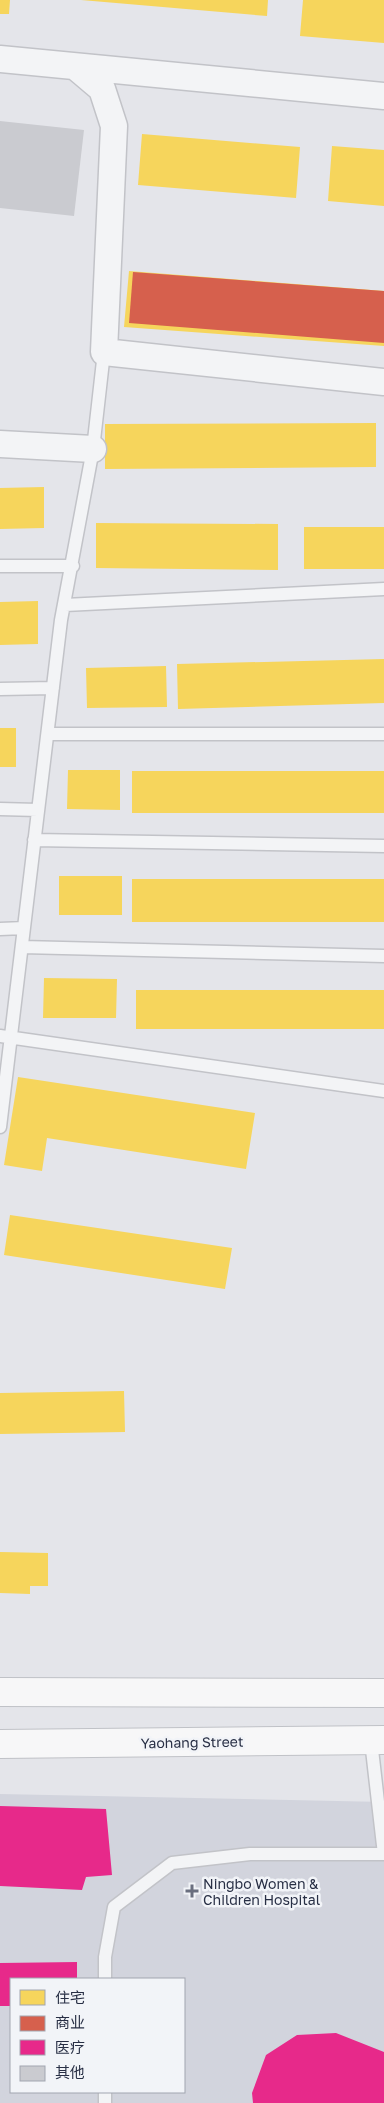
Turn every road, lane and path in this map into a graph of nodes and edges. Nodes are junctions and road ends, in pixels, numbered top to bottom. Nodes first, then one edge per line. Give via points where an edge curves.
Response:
1 (0, 59) edge
2 (76, 67) junction
3 (384, 96) edge
4 (104, 352) junction
5 (384, 382) edge
6 (0, 444) edge
7 (93, 449) junction
8 (0, 566) edge
9 (73, 566) junction
10 (384, 589) edge
11 (65, 605) junction
12 (54, 688) junction
13 (0, 689) edge
14 (48, 734) junction
15 (384, 734) edge
16 (0, 810) edge
17 (38, 810) junction
18 (34, 840) junction
19 (384, 846) edge
20 (24, 928) junction
21 (0, 929) edge
22 (22, 947) junction
23 (384, 956) edge
24 (5, 1036) edge
25 (384, 1091) edge
26 (0, 1127) edge
27 (0, 1692) edge
28 (384, 1693) edge
29 (377, 1740) edge
30 (0, 1744) edge
31 (384, 1854) edge
32 (105, 1978) edge

1 - 2 street
2 - 3 street
2 - 4 street via 102,89 114,126
4 - 5 street
4 - 7 lane
6 - 7 street
7 - 9 lane
8 - 9 lane
9 - 11 lane
10 - 11 lane
11 - 12 lane
12 - 13 lane
12 - 14 lane
14 - 15 lane
14 - 17 lane
16 - 17 lane
17 - 18 lane
18 - 19 lane
18 - 20 lane
20 - 21 lane
20 - 22 lane
22 - 23 lane
22 - 24 lane
24 - 25 lane
24 - 26 lane
27 - 28 main road
29 - 30 main road, Yaohang Street
29 - 31 lane
31 - 32 lane via 250,1854 172,1863 114,1907 105,1957

